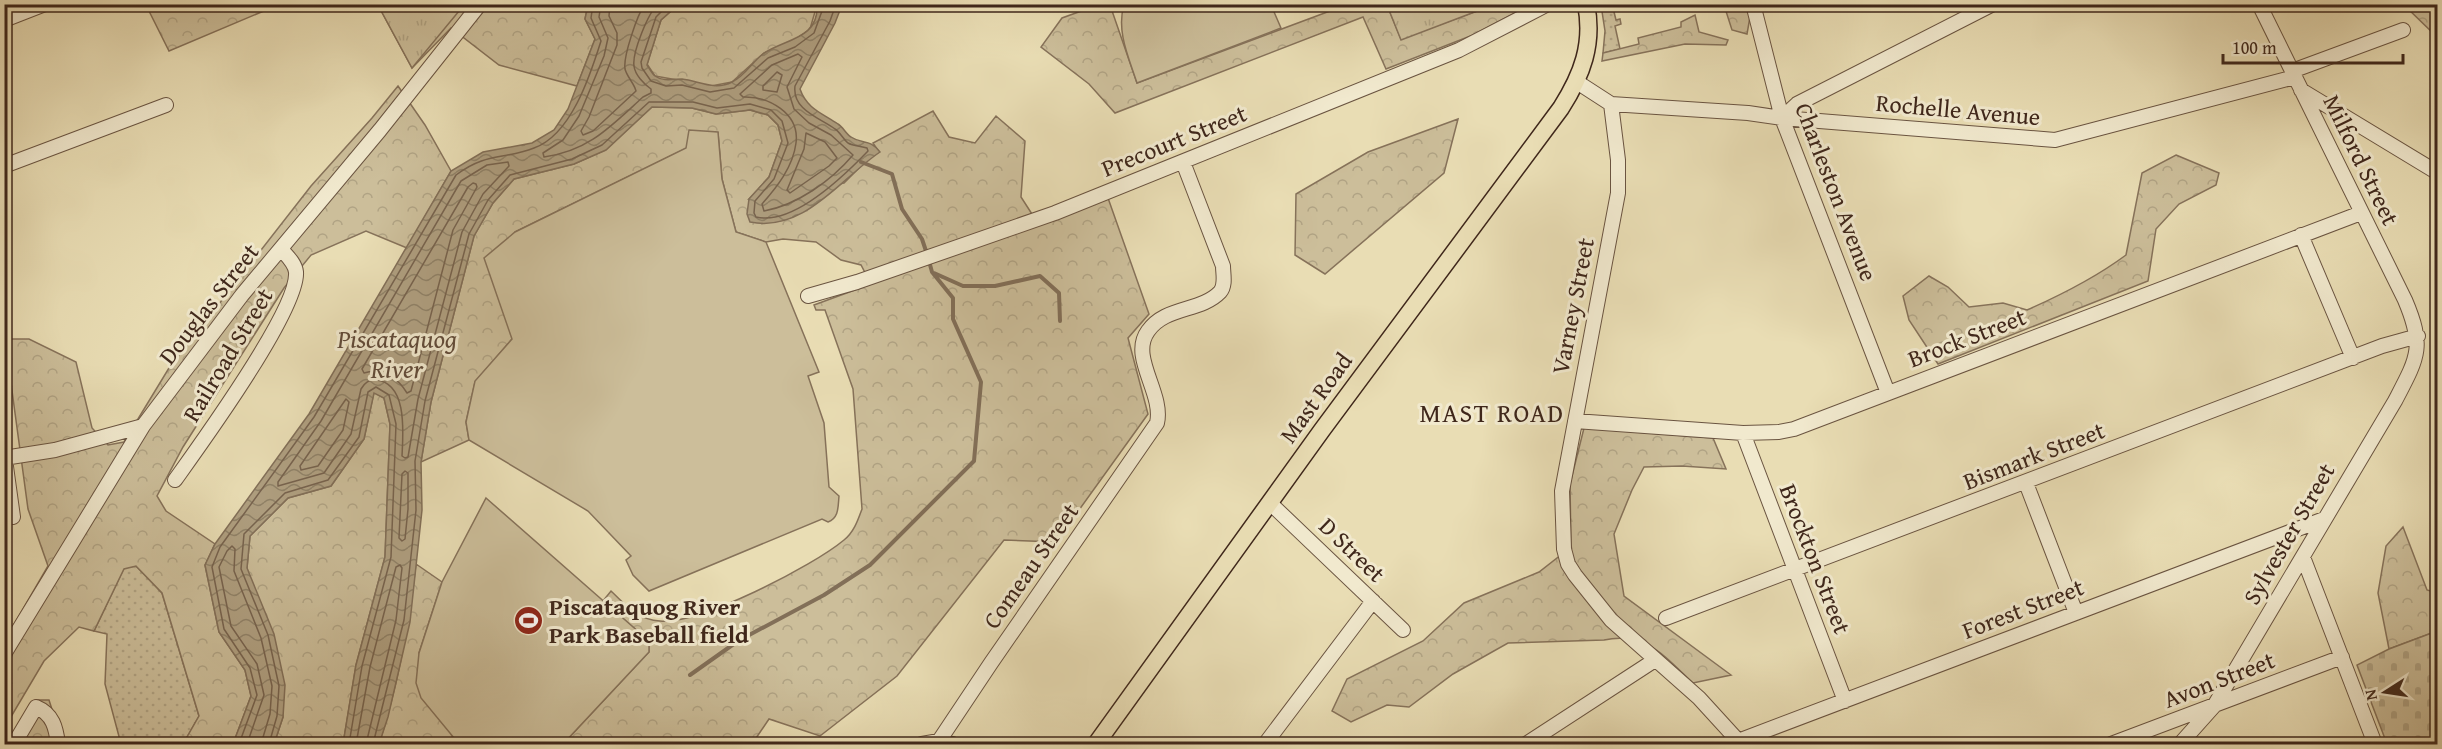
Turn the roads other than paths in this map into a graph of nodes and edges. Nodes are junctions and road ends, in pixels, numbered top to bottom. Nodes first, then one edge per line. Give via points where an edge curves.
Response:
1 (45, 4) edge
2 (480, 4) edge
3 (1548, 4) edge
4 (1586, 4) edge
5 (1752, 4) edge
6 (1993, 4) edge
7 (2259, 4) edge
8 (4, 20) edge
9 (2403, 30) dead end
10 (2296, 80) junction
11 (1577, 82) junction
12 (1611, 104) junction
13 (166, 105) dead end
14 (1782, 117) junction
15 (1183, 162) junction
16 (4, 166) edge
17 (2438, 173) edge
18 (2361, 213) junction
19 (2301, 235) junction
20 (281, 249) junction
21 (808, 296) dead end
22 (2418, 336) junction
23 (2353, 358) junction
24 (1888, 393) junction
25 (1575, 421) junction
26 (143, 426) junction
27 (1743, 433) junction
28 (5, 456) edge
29 (175, 480) dead end
30 (2026, 483) junction
31 (1270, 503) junction
32 (13, 517) dead end
33 (2324, 519) junction
34 (2303, 557) junction
35 (1795, 569) junction
36 (1373, 601) junction
37 (2076, 613) junction
38 (1666, 618) dead end
39 (1403, 630) dead end
40 (4, 654) edge
41 (2342, 657) junction
42 (1655, 660) junction
43 (1845, 701) junction
44 (2214, 706) junction
45 (938, 742) edge
46 (1740, 743) edge
47 (14, 744) edge
48 (58, 744) edge
49 (922, 744) edge
50 (953, 744) edge
51 (1096, 744) edge
52 (1265, 744) edge
53 (1526, 744) edge
54 (2111, 744) edge
55 (2180, 744) edge
56 (2375, 744) edge

1 - 8 street
2 - 20 street, Douglas Street
3 - 15 street, Precourt Street via 1459,50
4 - 11 main road via 1587,53
5 - 14 street, Charleston Avenue
6 - 14 street via 1797,104
7 - 10 street, Milford Street
9 - 10 street, Rochelle Avenue
10 - 14 street, Rochelle Avenue via 2055,140
10 - 17 street
10 - 18 street, Milford Street
11 - 12 street
11 - 31 main road, Mast Road
12 - 14 street, Rochelle Avenue
12 - 25 street, Varney Street via 1618,193
13 - 16 street
14 - 24 street, Charleston Avenue
15 - 21 street, Precourt Street via 1055,213
15 - 45 street, Comeau Street via 1222,266 1224,282 1220,292 1170,313 1146,333 1142,352 1158,398 1157,423
18 - 19 street, Brock Street
18 - 22 street, Milford Street
19 - 23 street
19 - 24 street, Brock Street
20 - 26 street, Douglas Street
20 - 29 street, Railroad Street via 296,270 295,285 281,316 223,412
22 - 23 street, Bismark Street
22 - 33 street, Sylvester Street via 2414,366
23 - 30 street, Bismark Street
24 - 27 street, Brock Street via 1794,429
25 - 27 street, Brock Street
25 - 42 street, Varney Street via 1562,491 1568,564 1611,620
26 - 28 street via 55,450
26 - 40 street, Douglas Street
27 - 35 street, Brockton Street
28 - 32 street
30 - 35 street, Bismark Street
30 - 37 street
31 - 36 street, D Street
31 - 51 main road, Mast Road
33 - 34 street, Sylvester Street
33 - 37 street, Forest Street
34 - 41 street
34 - 44 street, Sylvester Street
35 - 38 street, Bismark Street
35 - 43 street, Brockton Street
36 - 39 street, D Street
36 - 52 street
37 - 43 street, Forest Street
41 - 44 street, Avon Street
41 - 56 street
42 - 46 street, Varney Street
42 - 53 street
43 - 46 street, Forest Street
44 - 54 street, Avon Street
44 - 55 street, Sylvester Street
45 - 49 street
45 - 50 street
47 - 48 street via 36,707 46,711 52,720

